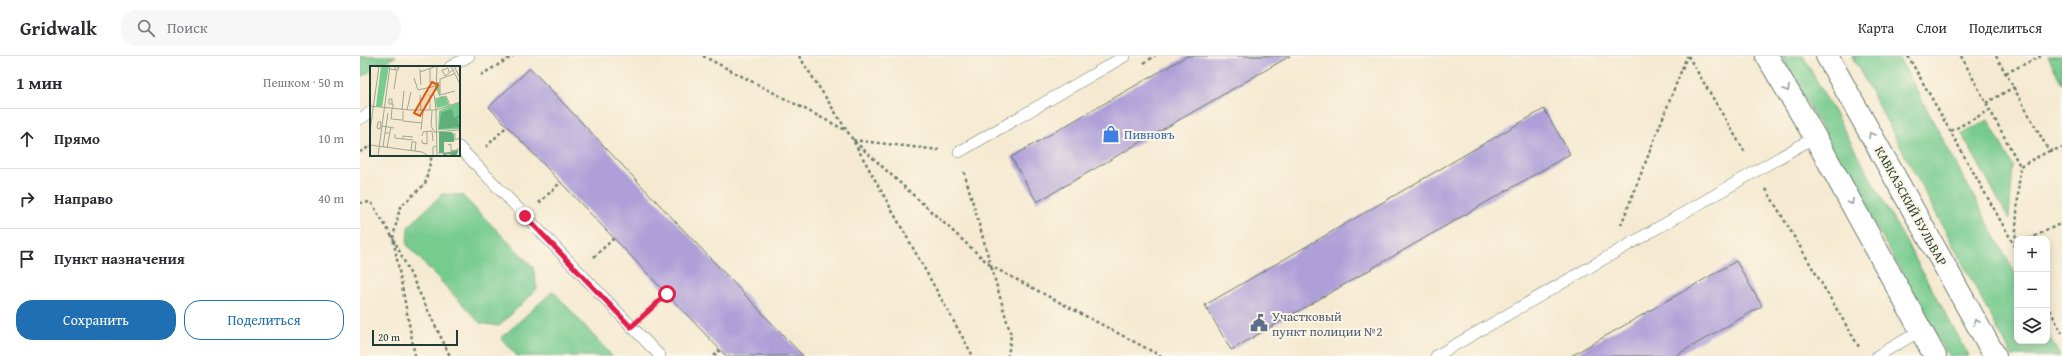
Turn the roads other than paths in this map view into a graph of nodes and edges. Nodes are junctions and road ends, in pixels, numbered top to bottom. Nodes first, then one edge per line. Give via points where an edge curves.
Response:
1 (469, 56) edge
2 (1125, 56) edge
3 (1767, 56) edge
4 (1827, 56) edge
5 (452, 66) edge
6 (370, 113) edge
7 (360, 119) edge
8 (1815, 137) junction
9 (460, 148) edge
10 (959, 152) road end
11 (1922, 330) junction
12 (660, 356) edge
13 (1436, 356) edge
14 (1877, 356) edge
15 (1935, 356) edge
16 (1995, 356) edge

1 - 5 lane
2 - 10 lane
3 -> 8 street
16 -> 4 street, КАВКАЗСКИЙ БУЛЬВАР
6 - 7 lane
8 -> 11 street
8 - 13 lane
9 - 12 lane
11 - 14 lane
11 - 15 street

